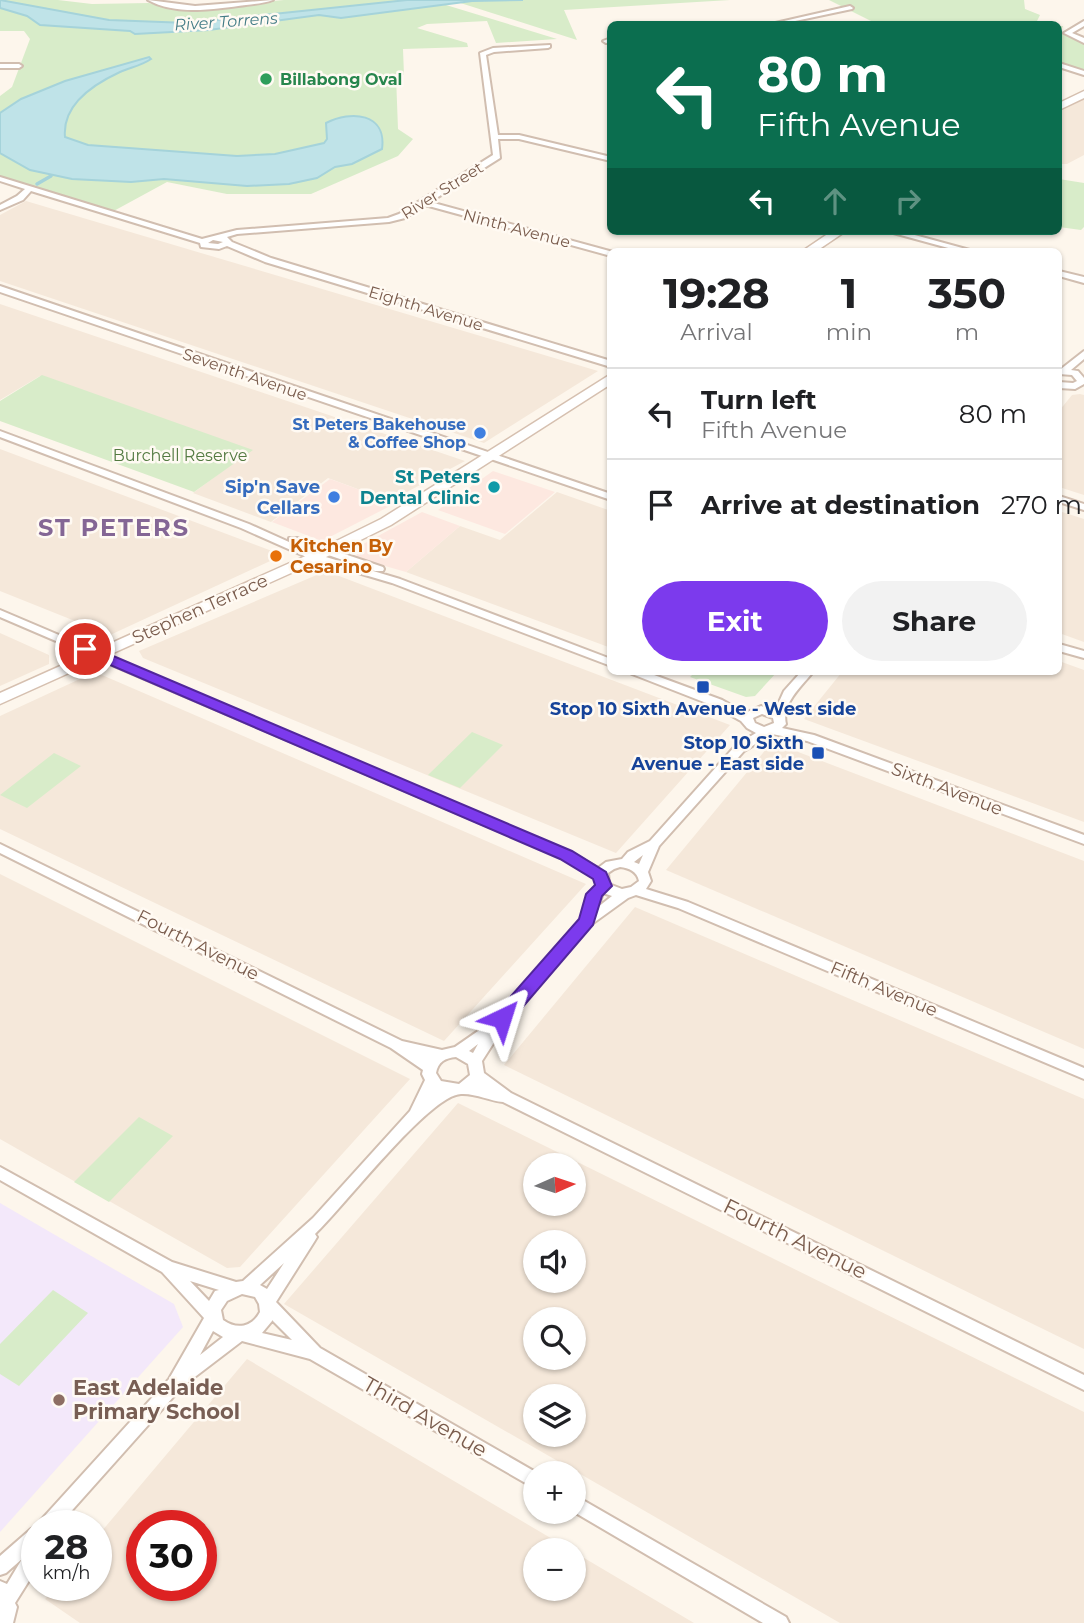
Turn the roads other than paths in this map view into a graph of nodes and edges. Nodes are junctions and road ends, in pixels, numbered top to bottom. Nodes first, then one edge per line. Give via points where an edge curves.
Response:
1 (151, 0) edge
2 (270, 0) edge
3 (850, 8) dead end
4 (788, 21) edge
5 (1084, 23) edge
6 (1084, 41) edge
7 (548, 46) dead end
8 (0, 66) edge
9 (19, 66) dead end
10 (1062, 66) edge
11 (1084, 72) edge
12 (1084, 94) edge
13 (1062, 105) edge
14 (496, 137) junction
15 (607, 158) edge
16 (0, 179) edge
17 (30, 188) junction
18 (0, 199) edge
19 (423, 202) junction
20 (0, 208) edge
21 (256, 232) junction
22 (834, 235) edge
23 (906, 235) edge
24 (211, 239) junction
25 (225, 243) junction
26 (813, 248) edge
27 (957, 248) edge
28 (607, 253) edge
29 (1062, 275) edge
30 (1084, 280) edge
31 (0, 289) edge
32 (1084, 355) edge
33 (607, 363) edge
34 (607, 381) edge
35 (1071, 381) edge
36 (0, 434) edge
37 (490, 457) junction
38 (607, 496) edge
39 (1062, 500) edge
40 (1084, 507) edge
41 (321, 554) junction
42 (0, 613) edge
43 (1062, 648) edge
44 (100, 654) junction
45 (1084, 656) edge
46 (607, 661) edge
47 (644, 675) edge
48 (804, 675) edge
49 (788, 694) junction
50 (0, 699) edge
51 (753, 716) junction
52 (774, 724) junction
53 (740, 748) junction
54 (1084, 840) edge
55 (654, 844) junction
56 (0, 848) edge
57 (566, 855) junction
58 (625, 863) junction
59 (610, 865) junction
60 (602, 881) junction
61 (637, 885) junction
62 (587, 921) junction
63 (502, 1018) junction
64 (396, 1044) junction
65 (458, 1052) junction
66 (442, 1055) junction
67 (476, 1069) junction
68 (431, 1074) junction
69 (1084, 1074) edge
70 (457, 1089) junction
71 (506, 1097) junction
72 (415, 1115) junction
73 (0, 1174) edge
74 (318, 1222) junction
75 (167, 1267) junction
76 (241, 1288) junction
77 (267, 1302) junction
78 (213, 1317) junction
79 (240, 1334) junction
80 (314, 1353) junction
81 (1084, 1383) edge
82 (175, 1384) junction
83 (523, 1474) edge
84 (64, 1510) edge
85 (586, 1510) edge
86 (21, 1549) edge
87 (0, 1567) edge
88 (21, 1572) edge
89 (3, 1595) edge
90 (4, 1623) edge
91 (779, 1623) edge

1 - 2 street via 170,8 191,8
3 - 4 street
5 - 6 street via 1067,33
7 - 14 street via 482,54
8 - 9 street
10 - 11 street
12 - 13 main road
14 - 15 street via 519,137
14 - 19 street, River Street via 497,156
16 - 17 street
17 - 18 street
17 - 20 street
17 - 24 street
19 - 21 street, River Street via 394,219
19 - 28 street, Ninth Avenue
21 - 24 street, River Street
21 - 25 street, River Street
22 - 26 main road
23 - 27 street
24 - 25 street
24 - 25 street via 206,246
25 - 33 street, Eighth Avenue
29 - 30 street
31 - 37 street, Seventh Avenue
32 - 35 street
34 - 37 main road, Stephen Terrace
36 - 41 street
37 - 38 street, Seventh Avenue
37 - 41 main road, Stephen Terrace via 386,522
39 - 40 street
41 - 44 main road, Stephen Terrace
41 - 46 street
42 - 44 street
43 - 45 street
44 - 50 main road, Stephen Terrace
44 - 57 street
47 - 51 street
48 - 49 street
49 - 51 street
49 - 52 street
51 - 52 street
51 - 52 street via 758,731
51 - 53 street
52 - 53 street
52 - 54 street, Sixth Avenue
53 - 55 street
55 - 58 street
55 - 61 street
56 - 64 street, Fourth Avenue
57 - 59 street
57 - 60 street
58 - 59 street
58 - 61 street
59 - 60 street
60 - 61 street via 609,891
60 - 62 street
61 - 62 street
61 - 69 street, Fifth Avenue
62 - 63 street
63 - 65 street
63 - 67 street
64 - 66 street, Fourth Avenue
64 - 68 street, Fourth Avenue
65 - 66 street
65 - 67 street
66 - 68 street
67 - 70 street
67 - 71 street, Fourth Avenue
68 - 70 street via 436,1085
68 - 72 street
70 - 71 street, Fourth Avenue
70 - 72 street
71 - 81 street, Fourth Avenue
72 - 74 street
73 - 75 street
74 - 76 street
74 - 77 street
75 - 76 street
75 - 78 street
76 - 77 street via 260,1292
76 - 78 street via 216,1302
77 - 79 street via 262,1323
77 - 80 street, Third Avenue
78 - 79 street via 222,1330
78 - 82 street
79 - 80 street, Third Avenue
79 - 82 street
80 - 83 street, Third Avenue
82 - 84 street
85 - 91 street
86 - 87 street
88 - 89 street
89 - 90 street via 8,1607

